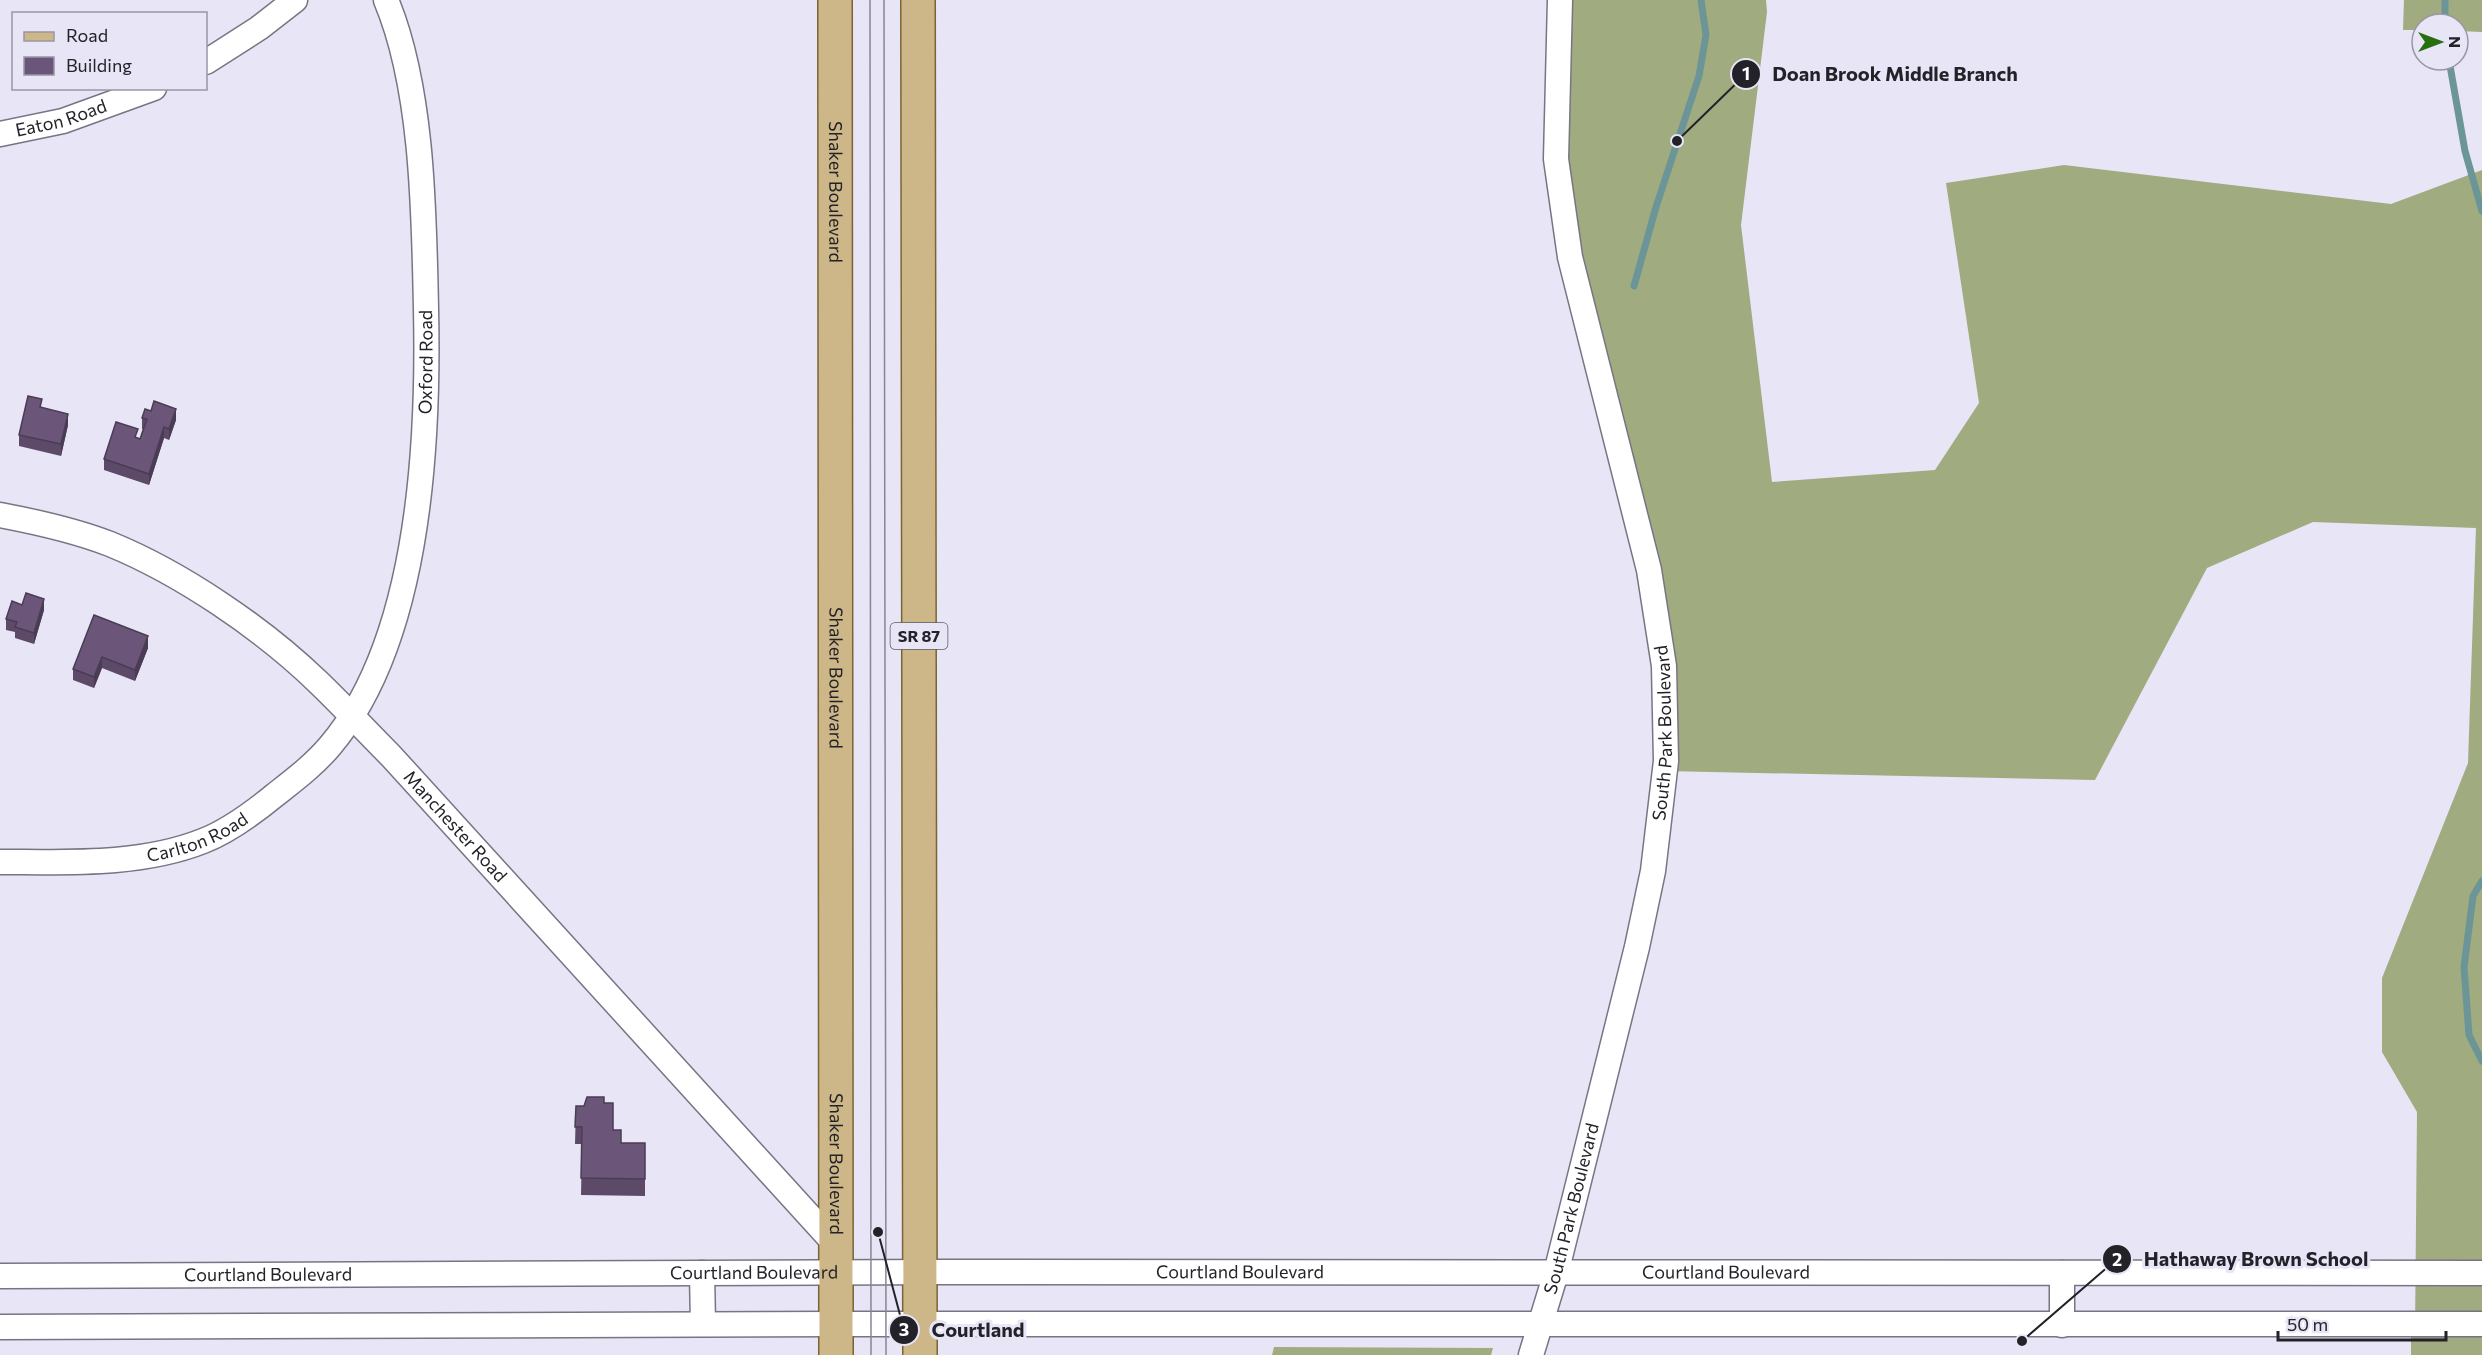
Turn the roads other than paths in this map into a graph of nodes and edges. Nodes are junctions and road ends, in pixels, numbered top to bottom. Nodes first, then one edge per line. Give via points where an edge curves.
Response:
1 (295, 0) edge
2 (386, 0) edge
3 (835, 0) edge
4 (918, 0) edge
5 (1560, 0) edge
6 (207, 61) edge
7 (148, 90) edge
8 (0, 134) edge
9 (0, 515) edge
10 (351, 716) junction
11 (0, 862) edge
12 (835, 1259) junction
13 (702, 1273) junction
14 (920, 1273) junction
15 (2482, 1273) edge
16 (1556, 1274) junction
17 (2062, 1274) junction
18 (0, 1276) edge
19 (703, 1324) junction
20 (1541, 1324) junction
21 (2482, 1324) edge
22 (2062, 1325) junction
23 (0, 1327) edge
24 (920, 1339) edge
25 (835, 1346) edge
26 (1531, 1355) edge

1 - 6 street
2 - 10 street, Oxford Road via 403,51 417,147 425,267 424,403 415,512 400,597 380,664
3 - 12 main road, Shaker Boulevard
4 - 14 main road, SR 87
5 - 16 street, South Park Boulevard via 1556,159 1559,181 1570,257 1649,570 1664,666 1666,761 1653,871 1637,947
7 - 8 street, Eaton Road via 63,121
9 - 10 street, Manchester Road via 74,532 154,566 237,617 282,651
10 - 11 street, Carlton Road via 330,747 291,783 235,824 202,842 110,860
10 - 12 street, Manchester Road via 415,782
12 - 13 street, Courtland Boulevard
12 - 14 street, Courtland Boulevard
12 - 25 main road, Shaker Boulevard
13 - 18 street, Courtland Boulevard
13 - 19 street
14 - 16 street, Courtland Boulevard
14 - 24 main road, SR 87
15 - 17 street, Courtland Boulevard
16 - 17 street, Courtland Boulevard
16 - 20 street, South Park Boulevard
17 - 22 street
19 - 23 street
19 - 25 street
20 - 22 street
20 - 24 street
20 - 26 street, South Park Boulevard
21 - 22 street
24 - 25 street

